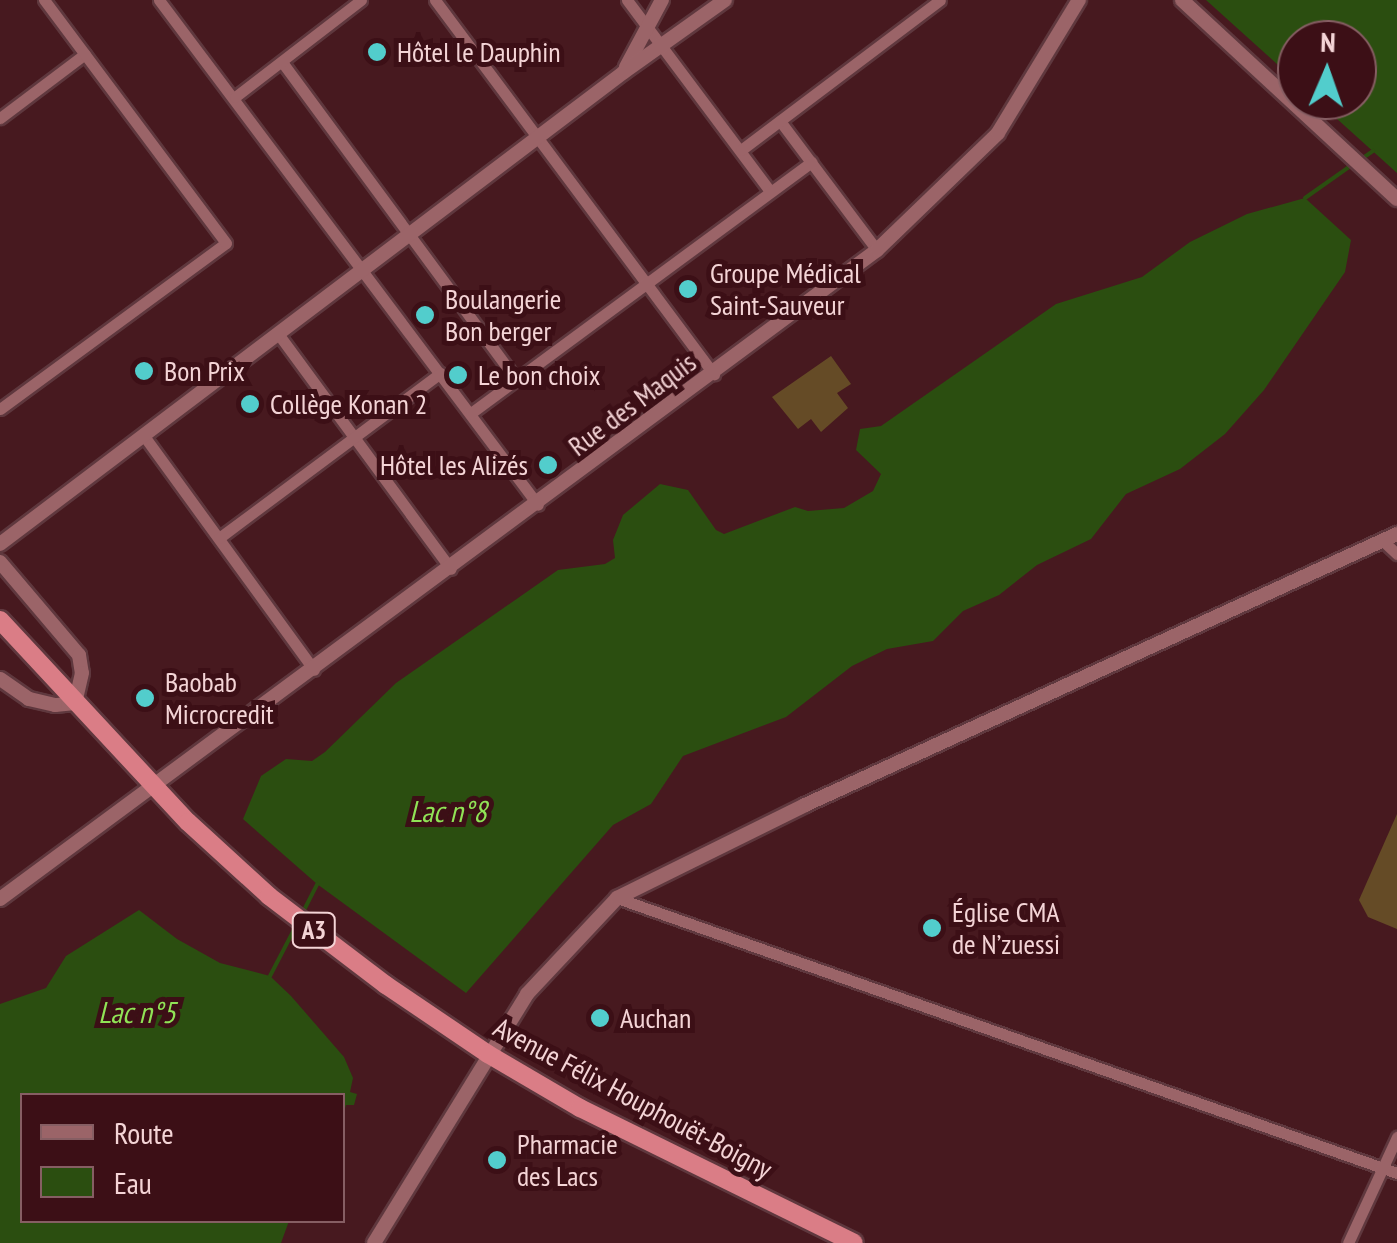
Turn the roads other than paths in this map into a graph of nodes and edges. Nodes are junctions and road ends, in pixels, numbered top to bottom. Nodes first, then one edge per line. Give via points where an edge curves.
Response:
1 (44, 0) edge
2 (177, 0) edge
3 (360, 0) edge
4 (435, 0) edge
5 (627, 0) edge
6 (662, 0) edge
7 (725, 0) edge
8 (1079, 0) edge
9 (1182, 0) edge
10 (937, 1) edge
11 (162, 4) edge
12 (648, 28) junction
13 (662, 45) junction
14 (86, 54) junction
15 (282, 62) junction
16 (624, 72) junction
17 (235, 97) junction
18 (0, 118) edge
19 (780, 121) junction
20 (540, 138) junction
21 (741, 150) junction
22 (812, 162) junction
23 (770, 191) junction
24 (1397, 198) edge
25 (409, 238) junction
26 (877, 250) junction
27 (364, 272) junction
28 (645, 282) junction
29 (278, 335) junction
30 (440, 373) junction
31 (714, 374) junction
32 (516, 379) junction
33 (0, 409) edge
34 (471, 413) junction
35 (144, 436) junction
36 (354, 436) junction
37 (538, 505) junction
38 (219, 538) junction
39 (1390, 538) edge
40 (0, 544) edge
41 (1397, 554) edge
42 (0, 562) edge
43 (450, 569) junction
44 (0, 620) edge
45 (314, 670) junction
46 (0, 679) edge
47 (75, 702) junction
48 (154, 788) junction
49 (617, 898) junction
50 (0, 899) edge
51 (488, 1054) junction
52 (1397, 1136) edge
53 (1383, 1168) junction
54 (1397, 1173) edge
55 (374, 1243) edge
56 (854, 1243) edge
57 (1348, 1243) edge

1 - 14 street
2 - 11 street
3 - 15 street
4 - 20 street
5 - 12 street
6 - 12 street
7 - 13 street
8 - 26 street, Rue des Maquis via 998,133
9 - 24 street
10 - 19 street
11 - 17 street
12 - 13 street
12 - 16 street
13 - 16 street
13 - 21 street
14 - 18 street
14 - 33 street via 226,243
15 - 17 street
15 - 25 street
16 - 20 street
17 - 27 street
19 - 21 street
19 - 22 street
20 - 25 street
20 - 28 street
21 - 23 street
22 - 23 street
22 - 26 street
23 - 28 street
25 - 27 street
25 - 32 street
26 - 31 street, Rue des Maquis
27 - 29 street
27 - 30 street
28 - 31 street
28 - 32 street
29 - 35 street
29 - 36 street
30 - 34 street
30 - 36 street
31 - 37 street, Rue des Maquis
32 - 34 street
34 - 37 street
35 - 38 street
35 - 40 street
36 - 38 street
36 - 43 street
37 - 43 street, Rue des Maquis
38 - 45 street
39 - 41 street
39 - 49 street
42 - 47 street via 79,655
43 - 45 street, Rue des Maquis
44 - 47 highway, Avenue Félix Houphouët-Boigny / A3
45 - 48 street, Rue des Maquis
46 - 47 street via 42,704
47 - 48 highway, Avenue Félix Houphouët-Boigny / A3
48 - 50 street, Rue des Maquis
48 - 51 highway, Avenue Félix Houphouët-Boigny / A3 via 270,896
49 - 51 street via 527,994
49 - 53 street
51 - 55 street
51 - 56 highway, Avenue Félix Houphouët-Boigny / A3 via 580,1108
52 - 53 street
53 - 54 street
53 - 57 street

